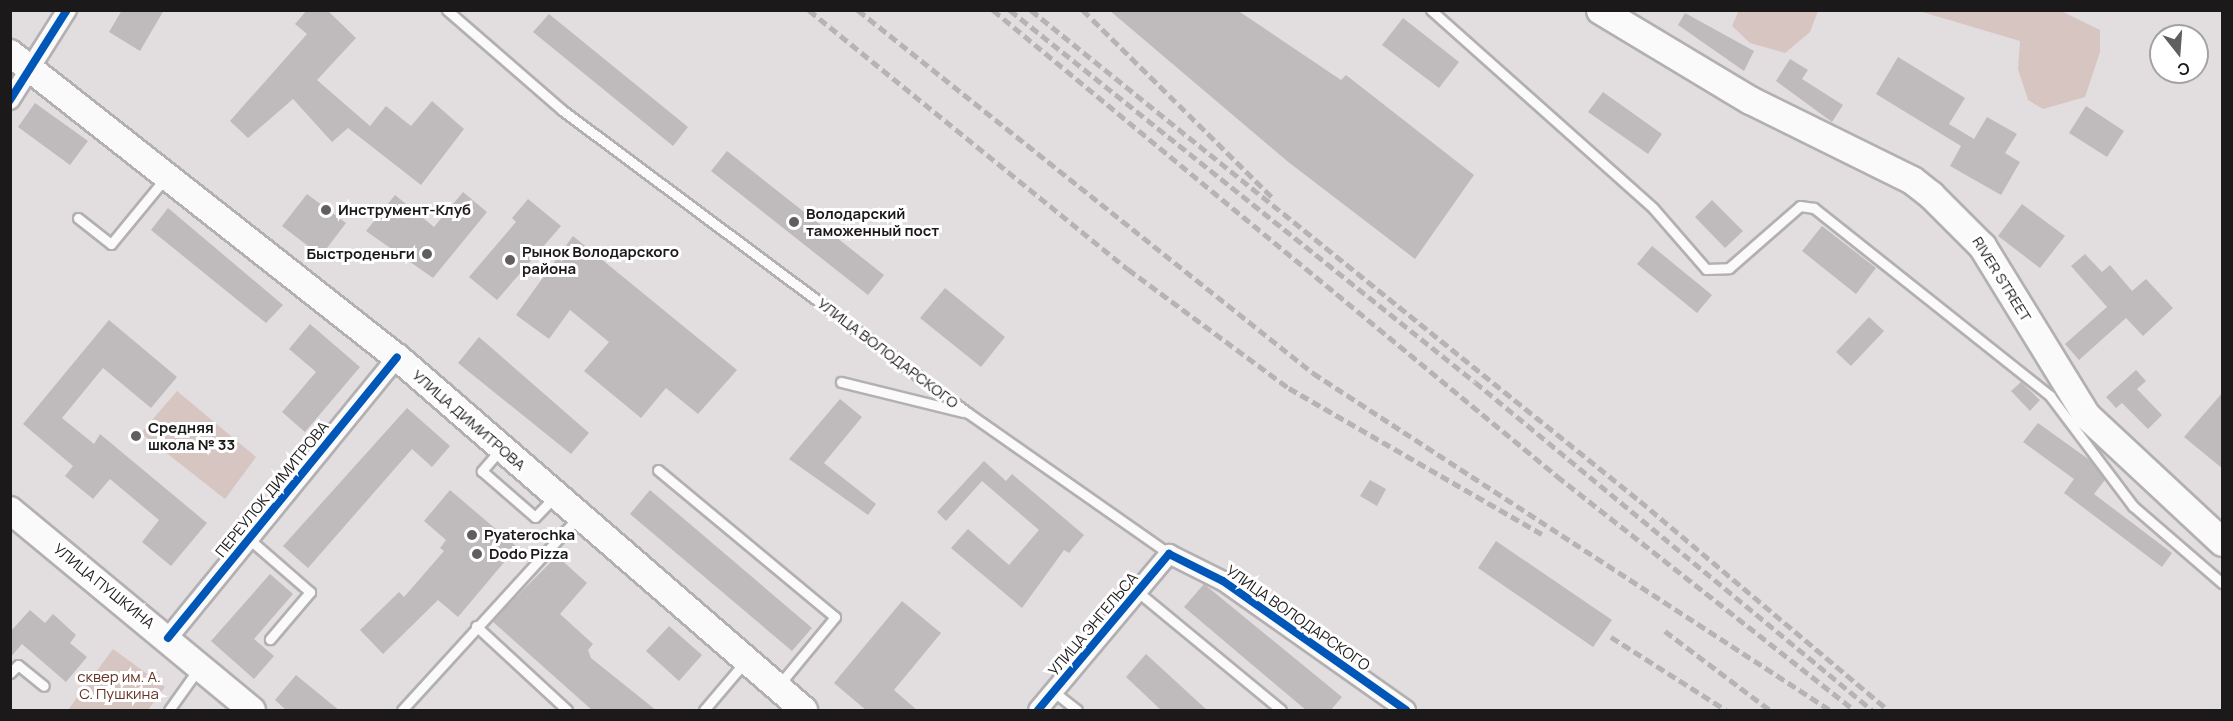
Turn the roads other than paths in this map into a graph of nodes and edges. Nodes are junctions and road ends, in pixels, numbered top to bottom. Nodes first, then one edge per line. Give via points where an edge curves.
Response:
1 (67, 10) edge
2 (447, 10) edge
3 (1431, 10) edge
4 (1600, 10) edge
5 (10, 53) edge
6 (31, 68) junction
7 (10, 100) edge
8 (168, 176) junction
9 (78, 218) dead end
10 (397, 357) junction
11 (842, 382) dead end
12 (968, 413) junction
13 (658, 470) dead end
14 (10, 510) edge
15 (578, 516) junction
16 (249, 539) junction
17 (2223, 542) edge
18 (1169, 554) junction
19 (2223, 583) edge
20 (1138, 592) junction
21 (476, 626) junction
22 (168, 639) junction
23 (270, 639) dead end
24 (744, 663) junction
25 (201, 666) junction
26 (10, 673) edge
27 (44, 686) dead end
28 (776, 689) junction
29 (1054, 692) junction
30 (567, 710) edge
31 (169, 711) edge
32 (252, 711) edge
33 (402, 711) edge
34 (704, 711) edge
35 (804, 711) edge
36 (1038, 711) edge
37 (1077, 711) edge
38 (1281, 711) edge
39 (1406, 711) edge

1 - 6 street
2 - 12 lane, УЛИЦА ВОЛОДАРСКОГО via 562,110
3 - 19 lane via 1653,208 1706,269 1729,268 1800,206 1814,208 2050,396 2133,506
4 - 17 main road, RIVER STREET via 1750,100 1912,180 1931,195 1982,246 2086,415
5 - 6 main road, УЛИЦА ДИМИТРОВА
6 - 7 street
6 - 8 main road, УЛИЦА ДИМИТРОВА
8 - 9 lane via 111,244
8 - 10 main road, УЛИЦА ДИМИТРОВА
10 - 15 main road, УЛИЦА ДИМИТРОВА
10 - 16 street, ПЕРЕУЛОК ДИМИТРОВА
11 - 12 lane
12 - 18 lane, УЛИЦА ВОЛОДАРСКОГО
13 - 28 lane via 835,617
14 - 22 main road, УЛИЦА ПУШКИНА
15 - 21 lane
15 - 24 main road, УЛИЦА ДИМИТРОВА
16 - 22 street, ПЕРЕУЛОК ДИМИТРОВА
16 - 23 lane via 310,592
18 - 20 street, УЛИЦА ЭНГЕЛЬСА
18 - 39 street, УЛИЦА ВОЛОДАРСКОГО via 1223,580
20 - 29 street, УЛИЦА ЭНГЕЛЬСА
20 - 38 lane
21 - 30 lane
21 - 33 lane
22 - 25 main road, УЛИЦА ПУШКИНА
24 - 28 main road, УЛИЦА ДИМИТРОВА
24 - 34 lane
25 - 31 lane
25 - 32 main road, УЛИЦА ПУШКИНА
26 - 27 lane via 18,664
28 - 35 main road, УЛИЦА ДИМИТРОВА
29 - 36 street, УЛИЦА ЭНГЕЛЬСА
29 - 37 lane

